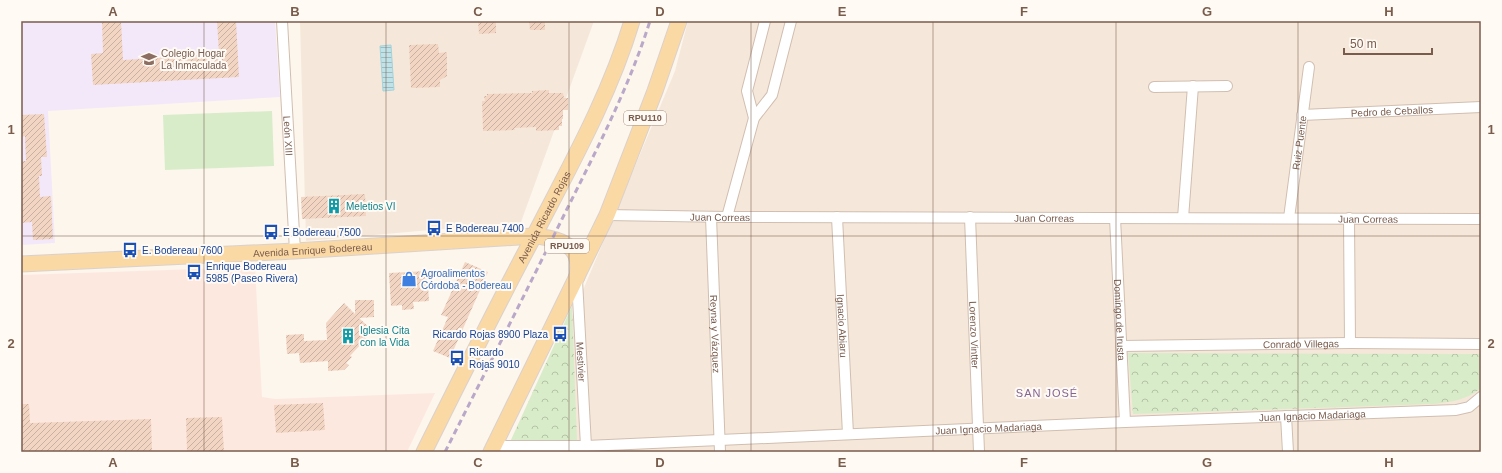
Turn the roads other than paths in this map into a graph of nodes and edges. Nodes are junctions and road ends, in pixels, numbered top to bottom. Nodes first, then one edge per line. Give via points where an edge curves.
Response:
1 (282, 21) edge
2 (632, 21) edge
3 (679, 21) edge
4 (765, 21) edge
5 (791, 21) edge
6 (1308, 67) dead end
7 (1193, 86) junction
8 (1227, 86) dead end
9 (1154, 87) dead end
10 (1481, 107) edge
11 (1302, 115) junction
12 (754, 118) junction
13 (607, 215) junction
14 (712, 216) junction
15 (727, 217) junction
16 (837, 217) junction
17 (970, 217) junction
18 (1115, 218) junction
19 (1183, 218) junction
20 (1289, 218) junction
21 (1349, 218) junction
22 (1481, 219) edge
23 (534, 236) junction
24 (295, 251) junction
25 (21, 264) edge
26 (577, 277) junction
27 (1350, 343) junction
28 (1481, 344) edge
29 (1121, 346) junction
30 (1481, 397) edge
31 (1286, 416) junction
32 (1125, 422) junction
33 (978, 429) junction
34 (848, 434) junction
35 (719, 439) junction
36 (586, 446) junction
37 (492, 449) edge
38 (424, 452) edge
39 (720, 452) edge
40 (978, 452) edge
41 (1288, 452) edge

1 - 24 street, León XIII
2 - 23 main road, Avenida Ricardo Rojas via 603,99
3 - 13 main road, RPU110
4 - 12 street via 747,91
5 - 12 street via 772,95
6 - 11 street, Ruiz Puente
7 - 8 street
7 - 9 street
7 - 19 street
10 - 11 street, Pedro de Ceballos
11 - 20 street, Ruiz Puente
12 - 15 street
13 - 14 street, Juan Correas
13 - 26 main road, RPU110
14 - 15 street, Juan Correas
14 - 35 street, Reyna y Vázquez
15 - 16 street, Juan Correas
16 - 17 street, Juan Correas
16 - 34 street, Ignacio Abiaru
17 - 18 street, Juan Correas
17 - 33 street, Lorenzo Vintter
18 - 19 street, Juan Correas
18 - 29 street, Domingo de Irusta
19 - 20 street, Juan Correas
20 - 21 street, Juan Correas
21 - 22 street, Juan Correas
21 - 27 street
23 - 24 main road, Avenida Enrique Bodereau / RPU109
23 - 26 main road, Avenida Enrique Bodereau / RPU109 via 552,239 571,249 577,258
23 - 38 main road, Avenida Ricardo Rojas / RPU109
24 - 25 main road, Avenida Enrique Bodereau / RPU109
26 - 36 street, Mestivier
26 - 37 main road, RPU109
27 - 28 street, Conrado Villegas
27 - 29 street, Conrado Villegas
29 - 32 street, Domingo de Irusta
30 - 31 street, Juan Ignacio Madariaga via 1469,407 1456,410
31 - 32 street, Juan Ignacio Madariaga
31 - 41 street
32 - 33 street, Juan Ignacio Madariaga
33 - 34 street, Juan Ignacio Madariaga
33 - 40 street, Lorenzo Vintter
34 - 35 street, Juan Ignacio Madariaga
35 - 36 street, Juan Ignacio Madariaga
35 - 39 street, Reyna y Vázquez
36 - 37 street, Juan Ignacio Madariaga

